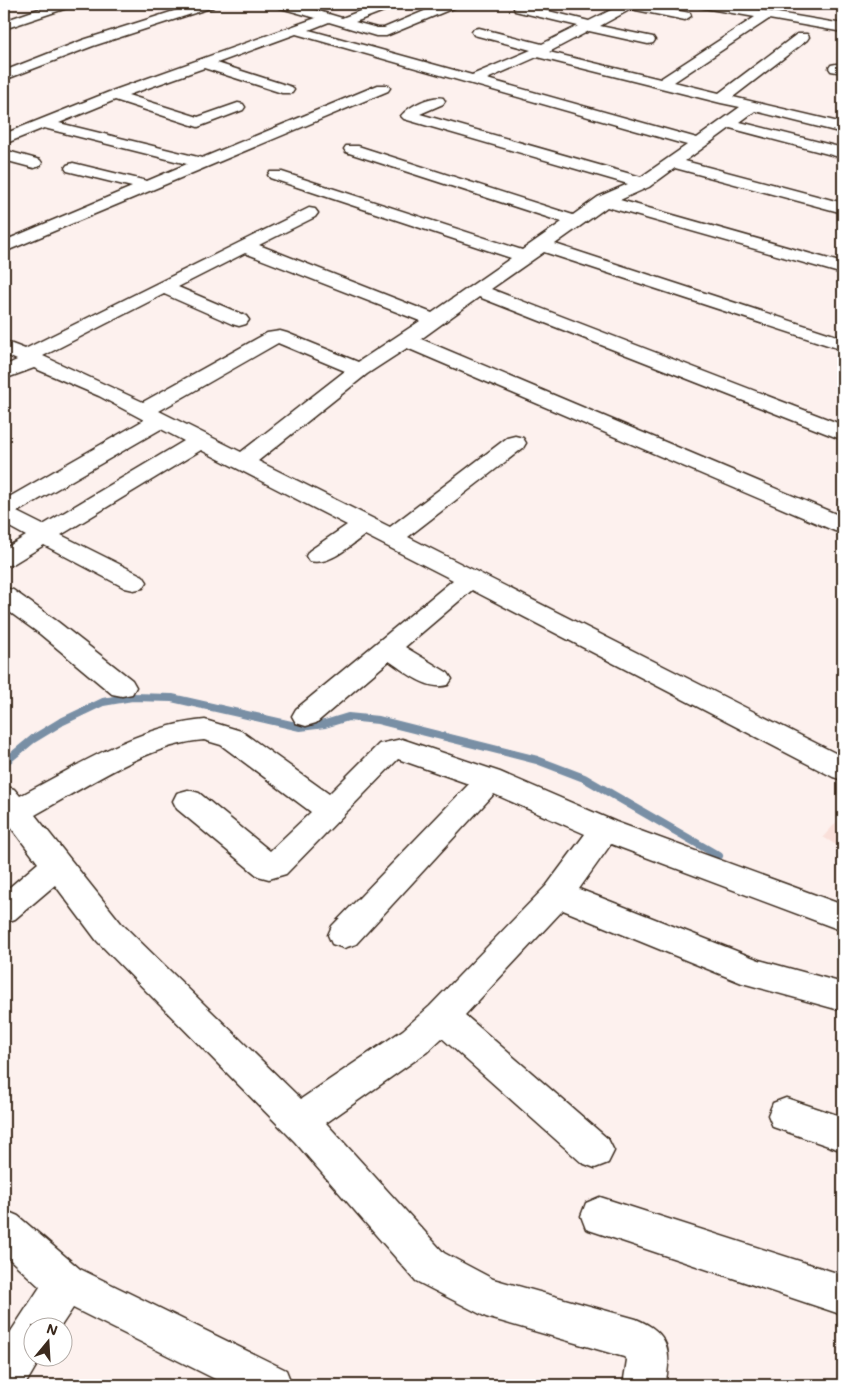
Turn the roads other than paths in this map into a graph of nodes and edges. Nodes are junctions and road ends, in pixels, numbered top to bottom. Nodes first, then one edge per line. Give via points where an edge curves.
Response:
1 (64, 4) edge
2 (208, 4) edge
3 (282, 4) edge
4 (389, 4) edge
5 (451, 4) edge
6 (630, 4) edge
7 (704, 4) edge
8 (520, 8) dead end
9 (768, 15) junction
10 (685, 16) dead end
11 (329, 18) junction
12 (343, 22) junction
13 (4, 25) edge
14 (588, 26) junction
15 (843, 28) edge
16 (295, 30) junction
17 (479, 32) dead end
18 (802, 37) dead end
19 (648, 40) dead end
20 (540, 51) junction
21 (204, 63) junction
22 (4, 76) edge
23 (473, 84) junction
24 (662, 84) junction
25 (383, 88) dead end
26 (287, 90) dead end
27 (114, 95) junction
28 (721, 99) junction
29 (438, 100) dead end
30 (752, 106) junction
31 (238, 107) dead end
32 (42, 123) junction
33 (727, 123) junction
34 (843, 128) edge
35 (4, 139) edge
36 (698, 143) junction
37 (352, 149) dead end
38 (843, 153) edge
39 (4, 155) edge
40 (34, 162) dead end
41 (672, 162) junction
42 (202, 163) junction
43 (73, 168) dead end
44 (276, 174) dead end
45 (643, 183) junction
46 (146, 186) junction
47 (604, 201) junction
48 (843, 208) edge
49 (309, 213) dead end
50 (576, 221) junction
51 (540, 245) junction
52 (244, 246) junction
53 (4, 247) edge
54 (525, 257) junction
55 (843, 269) edge
56 (162, 287) junction
57 (477, 290) junction
58 (239, 320) dead end
59 (434, 320) junction
60 (406, 340) junction
61 (843, 344) edge
62 (4, 347) edge
63 (31, 358) junction
64 (360, 370) junction
65 (4, 373) edge
66 (151, 416) junction
67 (843, 433) edge
68 (200, 440) junction
69 (515, 443) dead end
70 (243, 461) junction
71 (4, 510) edge
72 (4, 515) edge
73 (364, 525) junction
74 (843, 526) edge
75 (42, 536) junction
76 (391, 538) junction
77 (318, 556) dead end
78 (4, 559) edge
79 (470, 579) junction
80 (134, 582) dead end
81 (4, 596) edge
82 (387, 648) junction
83 (438, 679) dead end
84 (122, 687) dead end
85 (306, 716) dead end
86 (843, 770) edge
87 (490, 780) junction
88 (188, 801) dead end
89 (10, 804) edge
90 (331, 811) junction
91 (605, 830) junction
92 (57, 865) junction
93 (558, 894) junction
94 (4, 910) edge
95 (843, 918) edge
96 (344, 935) dead end
97 (843, 997) edge
98 (442, 1016) junction
99 (786, 1116) dead end
100 (299, 1122) junction
101 (843, 1134) edge
102 (595, 1152) dead end
103 (600, 1216) dead end
104 (4, 1229) edge
105 (66, 1283) junction
106 (843, 1295) edge
107 (45, 1316) edge
108 (22, 1351) edge
109 (4, 1380) edge
110 (271, 1385) edge
111 (644, 1385) edge

1 - 13 street
2 - 22 street via 88,43
3 - 11 street
4 - 12 street
5 - 12 street via 386,32
6 - 10 street
6 - 14 street
7 - 9 street
8 - 14 street
9 - 15 street
9 - 24 street
11 - 12 street
11 - 16 street
14 - 19 street
14 - 20 street
16 - 21 street
16 - 23 street
17 - 20 street
18 - 28 street
20 - 23 street
20 - 24 street
21 - 26 street
21 - 27 street
23 - 36 street
24 - 28 street
25 - 42 street
27 - 31 street via 198,122
27 - 32 street
28 - 30 street
29 - 45 street via 409,116
30 - 33 street
30 - 34 street
32 - 35 street
32 - 42 street
33 - 36 street
33 - 38 street
36 - 41 street
37 - 50 street
39 - 40 street
41 - 45 street
41 - 48 street
42 - 46 street
43 - 46 street
44 - 54 street
45 - 47 street
46 - 53 street
47 - 50 street
47 - 55 street
49 - 52 street
50 - 51 street
51 - 54 street
51 - 61 street
52 - 56 street
52 - 59 street
54 - 57 street
56 - 58 street
56 - 63 street
57 - 59 street
57 - 67 street
59 - 60 street
60 - 64 street
60 - 74 street
62 - 63 street
63 - 65 street
63 - 66 street
64 - 66 street via 274,337
64 - 70 street
66 - 68 street
66 - 71 street
68 - 70 street
68 - 75 street
69 - 76 street
70 - 73 street
72 - 75 street
73 - 76 street
73 - 77 street
75 - 78 street
75 - 80 street
76 - 79 street
79 - 82 street
79 - 86 street
81 - 84 street
82 - 83 street
82 - 85 street
87 - 90 street via 395,748
87 - 91 street
87 - 96 street
88 - 90 street via 269,867 275,865
89 - 90 street via 124,754 192,731 205,730 231,738
89 - 92 street
91 - 93 street
91 - 95 street
92 - 94 street
92 - 100 street via 109,932
93 - 97 street via 754,973
93 - 98 street
98 - 100 street via 414,1041
98 - 102 street
99 - 101 street
100 - 111 street via 430,1267 486,1297 636,1340 647,1350
103 - 106 street
104 - 105 street
105 - 107 street
105 - 110 street
108 - 109 street

